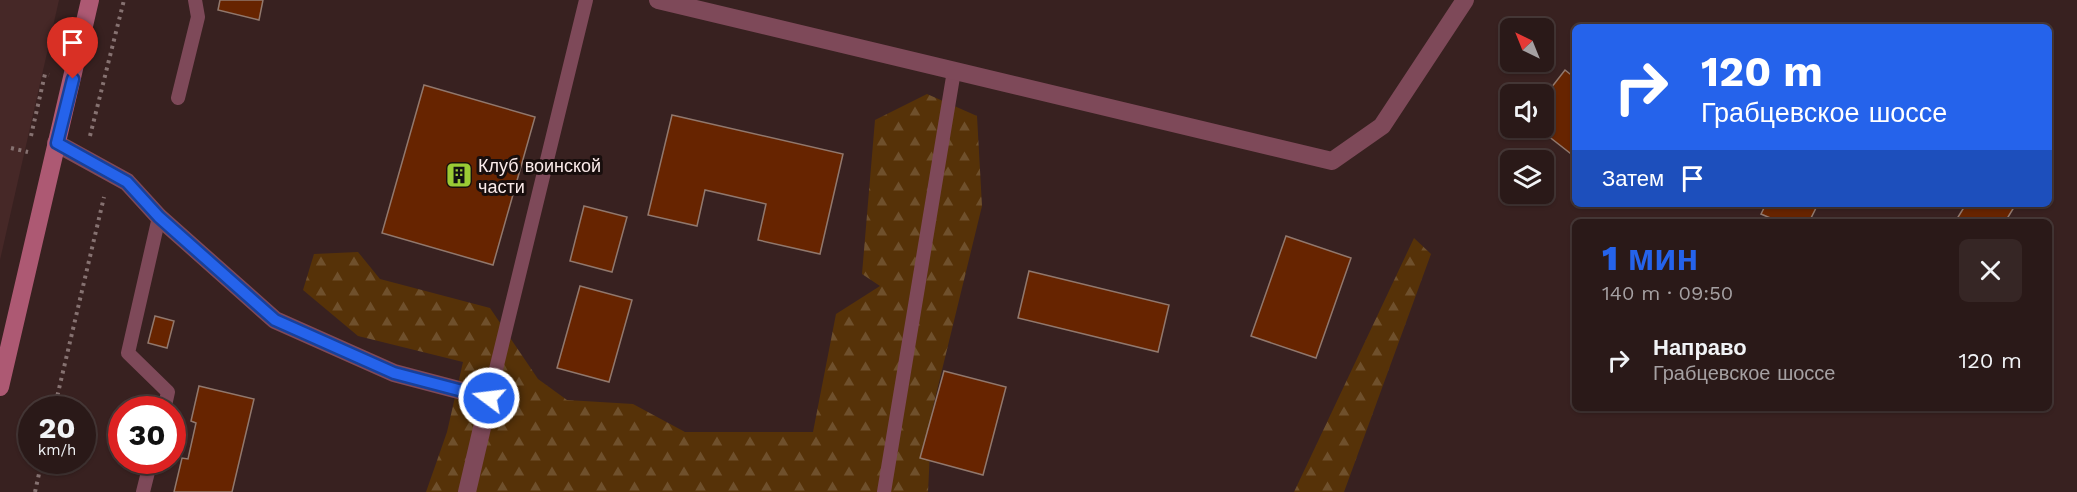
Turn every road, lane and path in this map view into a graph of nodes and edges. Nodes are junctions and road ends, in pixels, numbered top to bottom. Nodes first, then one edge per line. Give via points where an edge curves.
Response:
1 (90, 0) edge
2 (124, 0) edge
3 (195, 0) edge
4 (586, 0) edge
5 (658, 0) edge
6 (1465, 0) edge
7 (954, 71) junction
8 (178, 98) dead end
9 (57, 143) junction
10 (11, 148) dead end
11 (28, 152) dead end
12 (85, 159) junction
13 (110, 173) junction
14 (159, 217) junction
15 (1, 379) edge
16 (57, 396) edge
17 (167, 396) edge
18 (489, 398) junction
19 (39, 474) edge
20 (148, 474) edge
21 (35, 492) edge
22 (143, 492) edge
23 (467, 492) edge
24 (884, 492) edge

1 - 9 main road
2 - 12 path
3 - 8 lane via 198,17
4 - 18 lane
5 - 7 street
6 - 7 street via 1382,126 1332,160
7 - 24 lane
9 - 12 street
9 - 15 main road
10 - 11 path
12 - 13 street
13 - 14 street via 127,182
13 - 16 path
14 - 17 lane via 128,353 168,392
14 - 18 street via 275,320 394,373
18 - 23 street
19 - 21 path
20 - 22 lane

